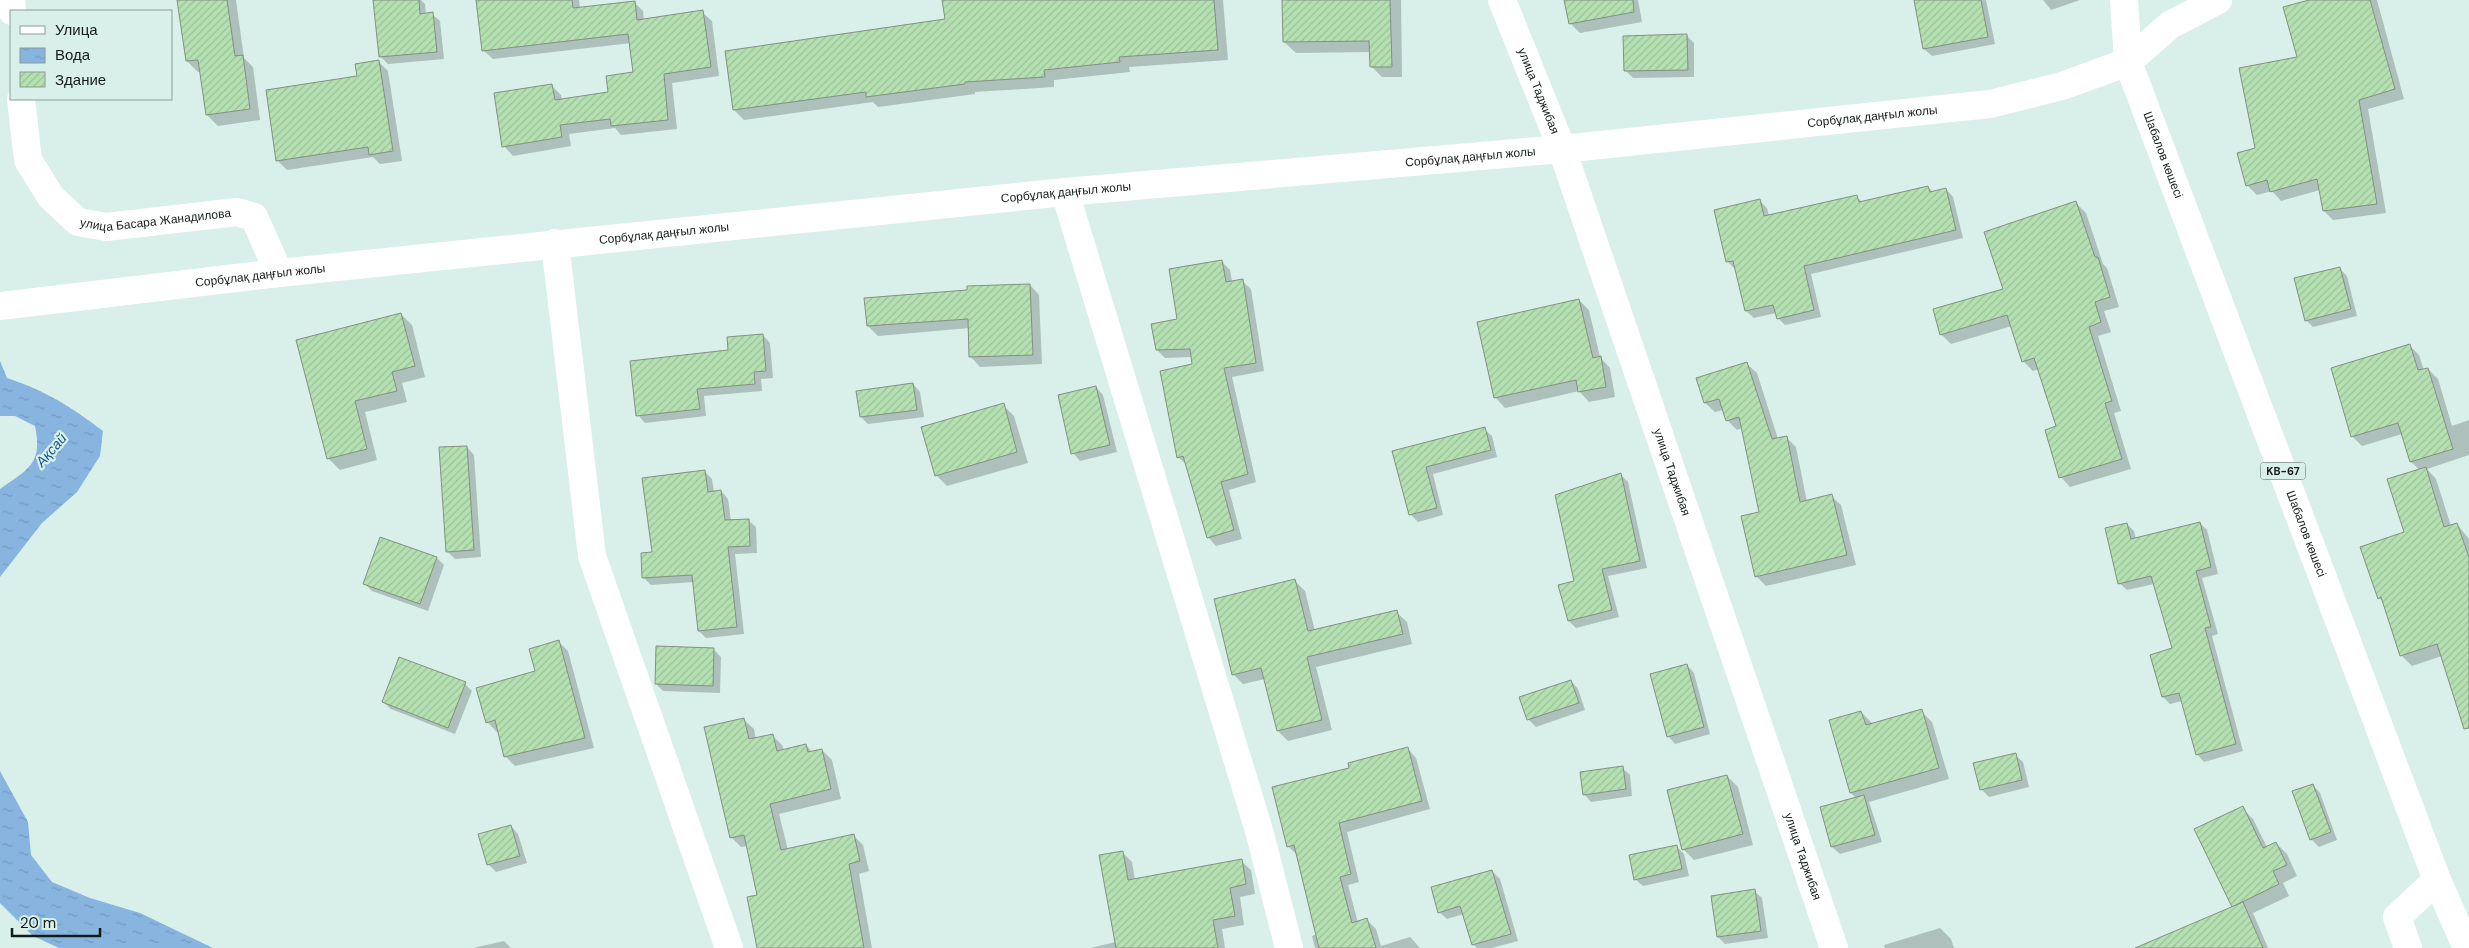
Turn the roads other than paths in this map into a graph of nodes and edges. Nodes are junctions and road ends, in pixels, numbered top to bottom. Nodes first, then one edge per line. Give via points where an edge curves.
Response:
1 (1502, 0) edge
2 (2124, 0) edge
3 (2218, 0) edge
4 (2128, 62) junction
5 (22, 100) edge
6 (1562, 149) junction
7 (1065, 192) junction
8 (555, 244) junction
9 (279, 273) junction
10 (0, 306) edge
11 (2437, 880) junction
12 (730, 948) edge
13 (1289, 948) edge
14 (1834, 948) edge
15 (2408, 948) edge
16 (2467, 948) edge

1 - 6 street, улица Таджибая
2 - 4 street, Шабалов көшесі
3 - 4 street via 2170,24
4 - 6 street, Сорбұлақ даңғыл жолы via 2062,86 1990,104
4 - 11 street, Шабалов көшесі / KB-67
5 - 9 street, улица Басара Жанадилова via 28,160 51,196 78,222 106,227 237,212 254,217
6 - 7 street, Сорбұлақ даңғыл жолы
6 - 14 street, улица Таджибая
7 - 8 street, Сорбұлақ даңғыл жолы
7 - 13 street via 1260,834
8 - 9 street, Сорбұлақ даңғыл жолы
8 - 12 street via 592,556
9 - 10 street, Сорбұлақ даңғыл жолы
11 - 15 street via 2397,917
11 - 16 street, Шабалов көшесі

